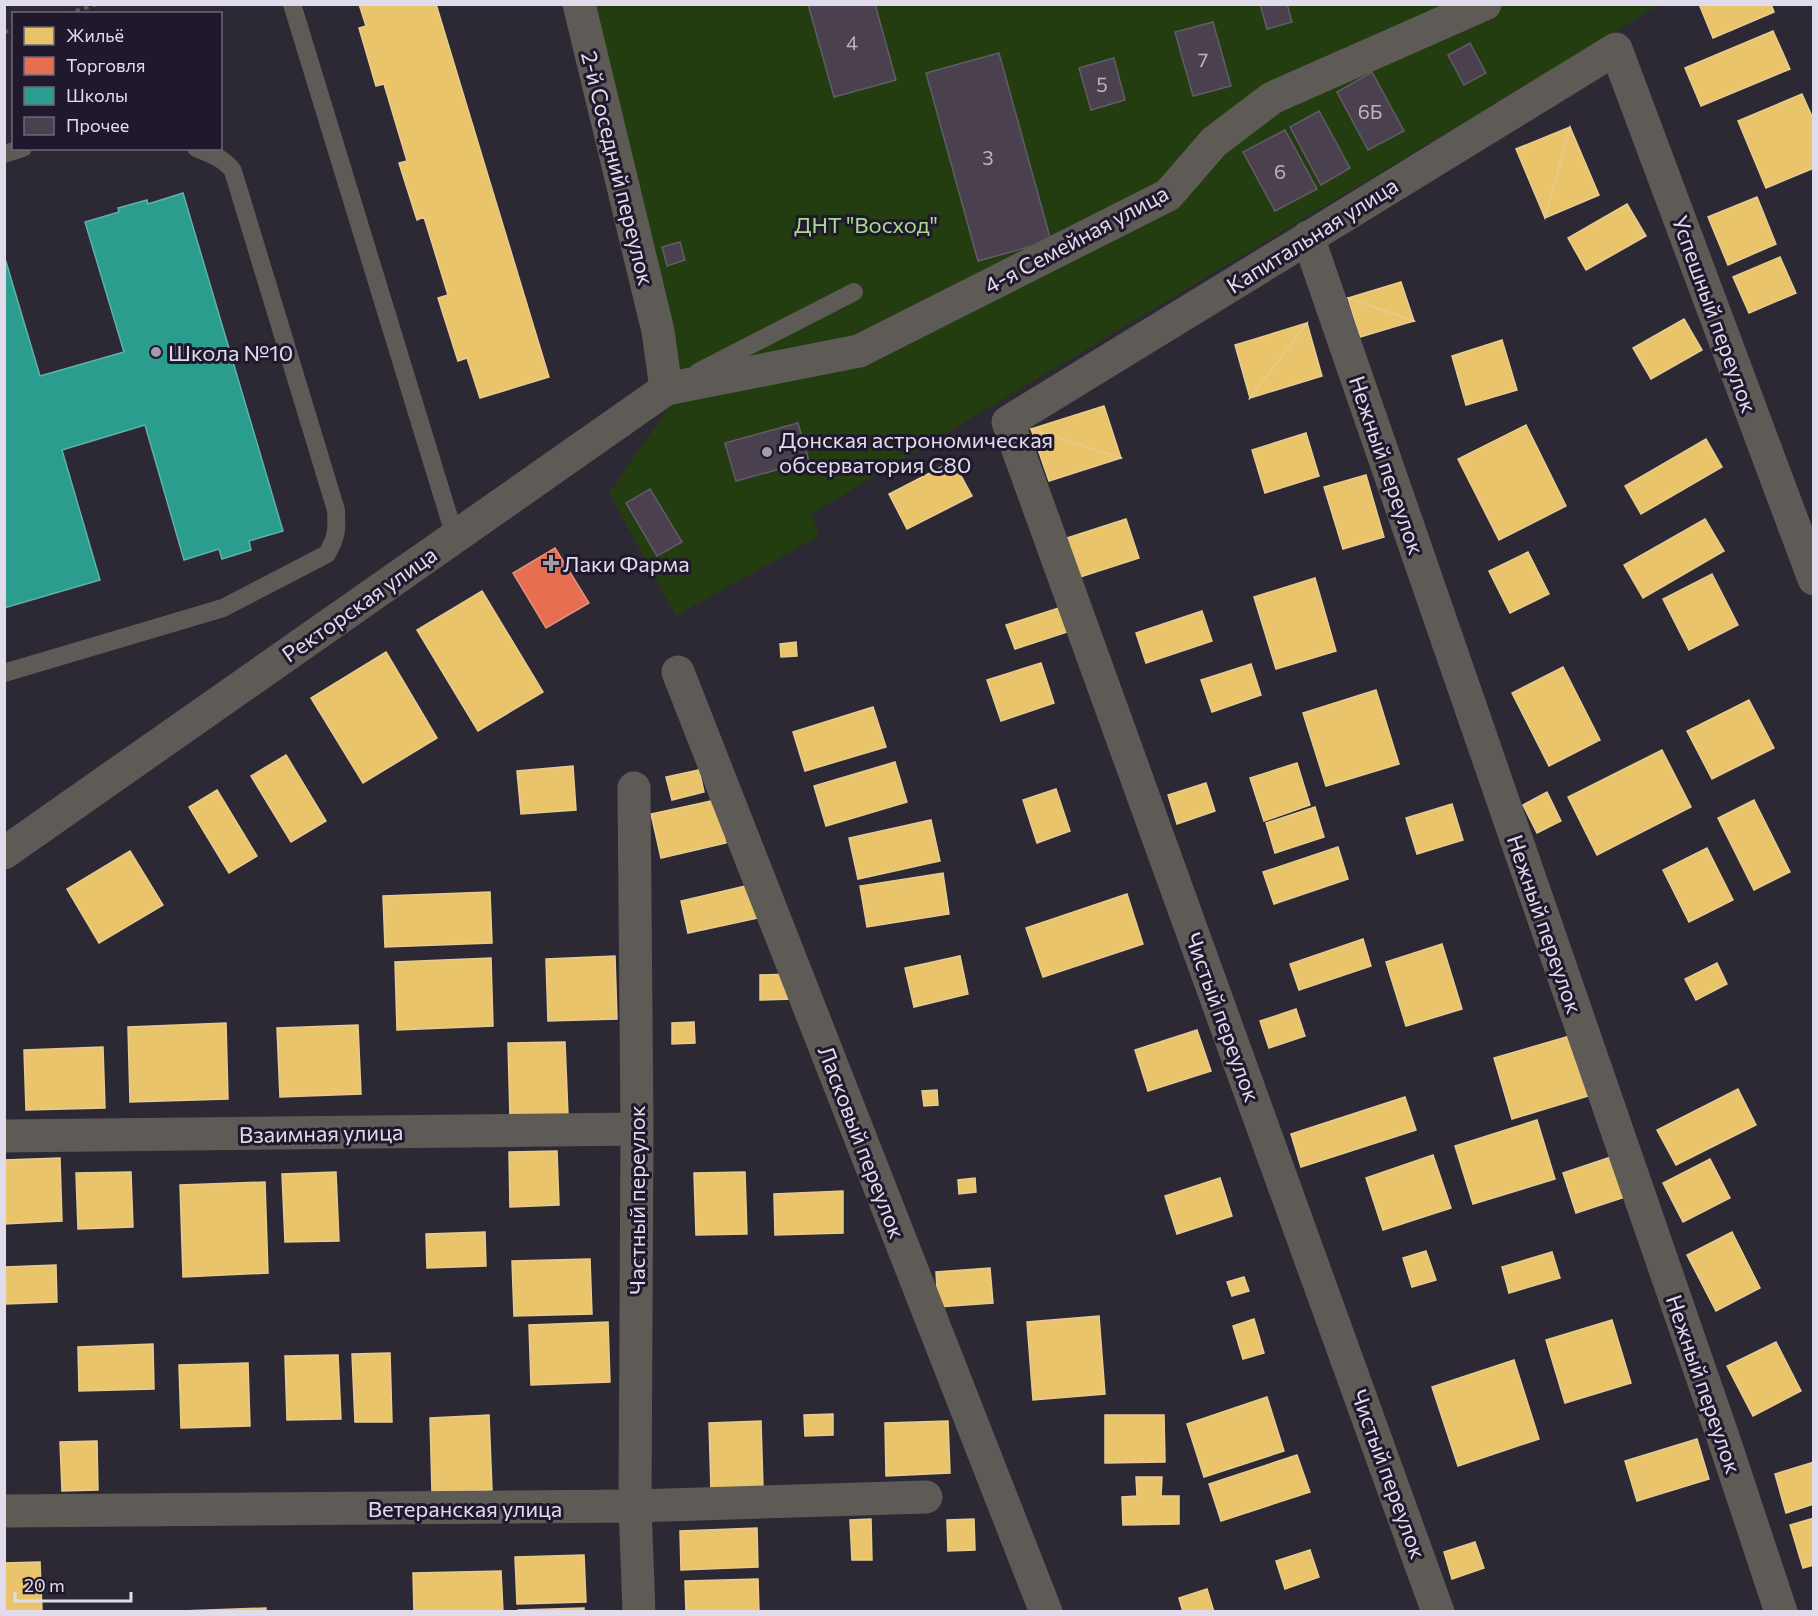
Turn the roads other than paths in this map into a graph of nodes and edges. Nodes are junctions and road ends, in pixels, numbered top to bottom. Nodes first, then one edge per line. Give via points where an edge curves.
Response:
1 (292, 4) edge
2 (579, 4) edge
3 (1485, 4) edge
4 (1616, 49) joint
5 (201, 150) edge
6 (1308, 237) junction
7 (854, 292) dead end
8 (666, 389) junction
9 (1008, 422) joint
10 (454, 537) junction
11 (1814, 579) edge
12 (678, 672) dead end
13 (4, 673) edge
14 (634, 788) dead end
15 (4, 853) edge
16 (637, 1129) junction
17 (4, 1136) edge
18 (926, 1497) dead end
19 (635, 1506) junction
20 (4, 1511) edge
21 (639, 1611) edge
22 (1046, 1611) edge
23 (1438, 1611) edge
24 (1781, 1611) edge

1 - 10 lane
2 - 8 street, 2-й Соседний переулок via 658,331
3 - 8 street, 4-я Семейная улица via 1272,98 1214,142 1168,195 859,351
4 - 6 street, Капитальная улица
4 - 11 street, Успешный переулок
5 - 13 lane via 221,159 233,171 336,510 335,540 327,554 223,609
6 - 9 street, Капитальная улица
6 - 24 street, Нежный переулок
7 - 8 lane
8 - 10 street, Ректорская улица
9 - 23 street, Чистый переулок
10 - 15 street, Ректорская улица
12 - 22 street, Ласковый переулок
14 - 16 street, Частный переулок
16 - 17 street, Взаимная улица
16 - 19 street, Частный переулок
18 - 19 street, Ветеранская улица
19 - 20 street, Ветеранская улица
19 - 21 street, Частный переулок

